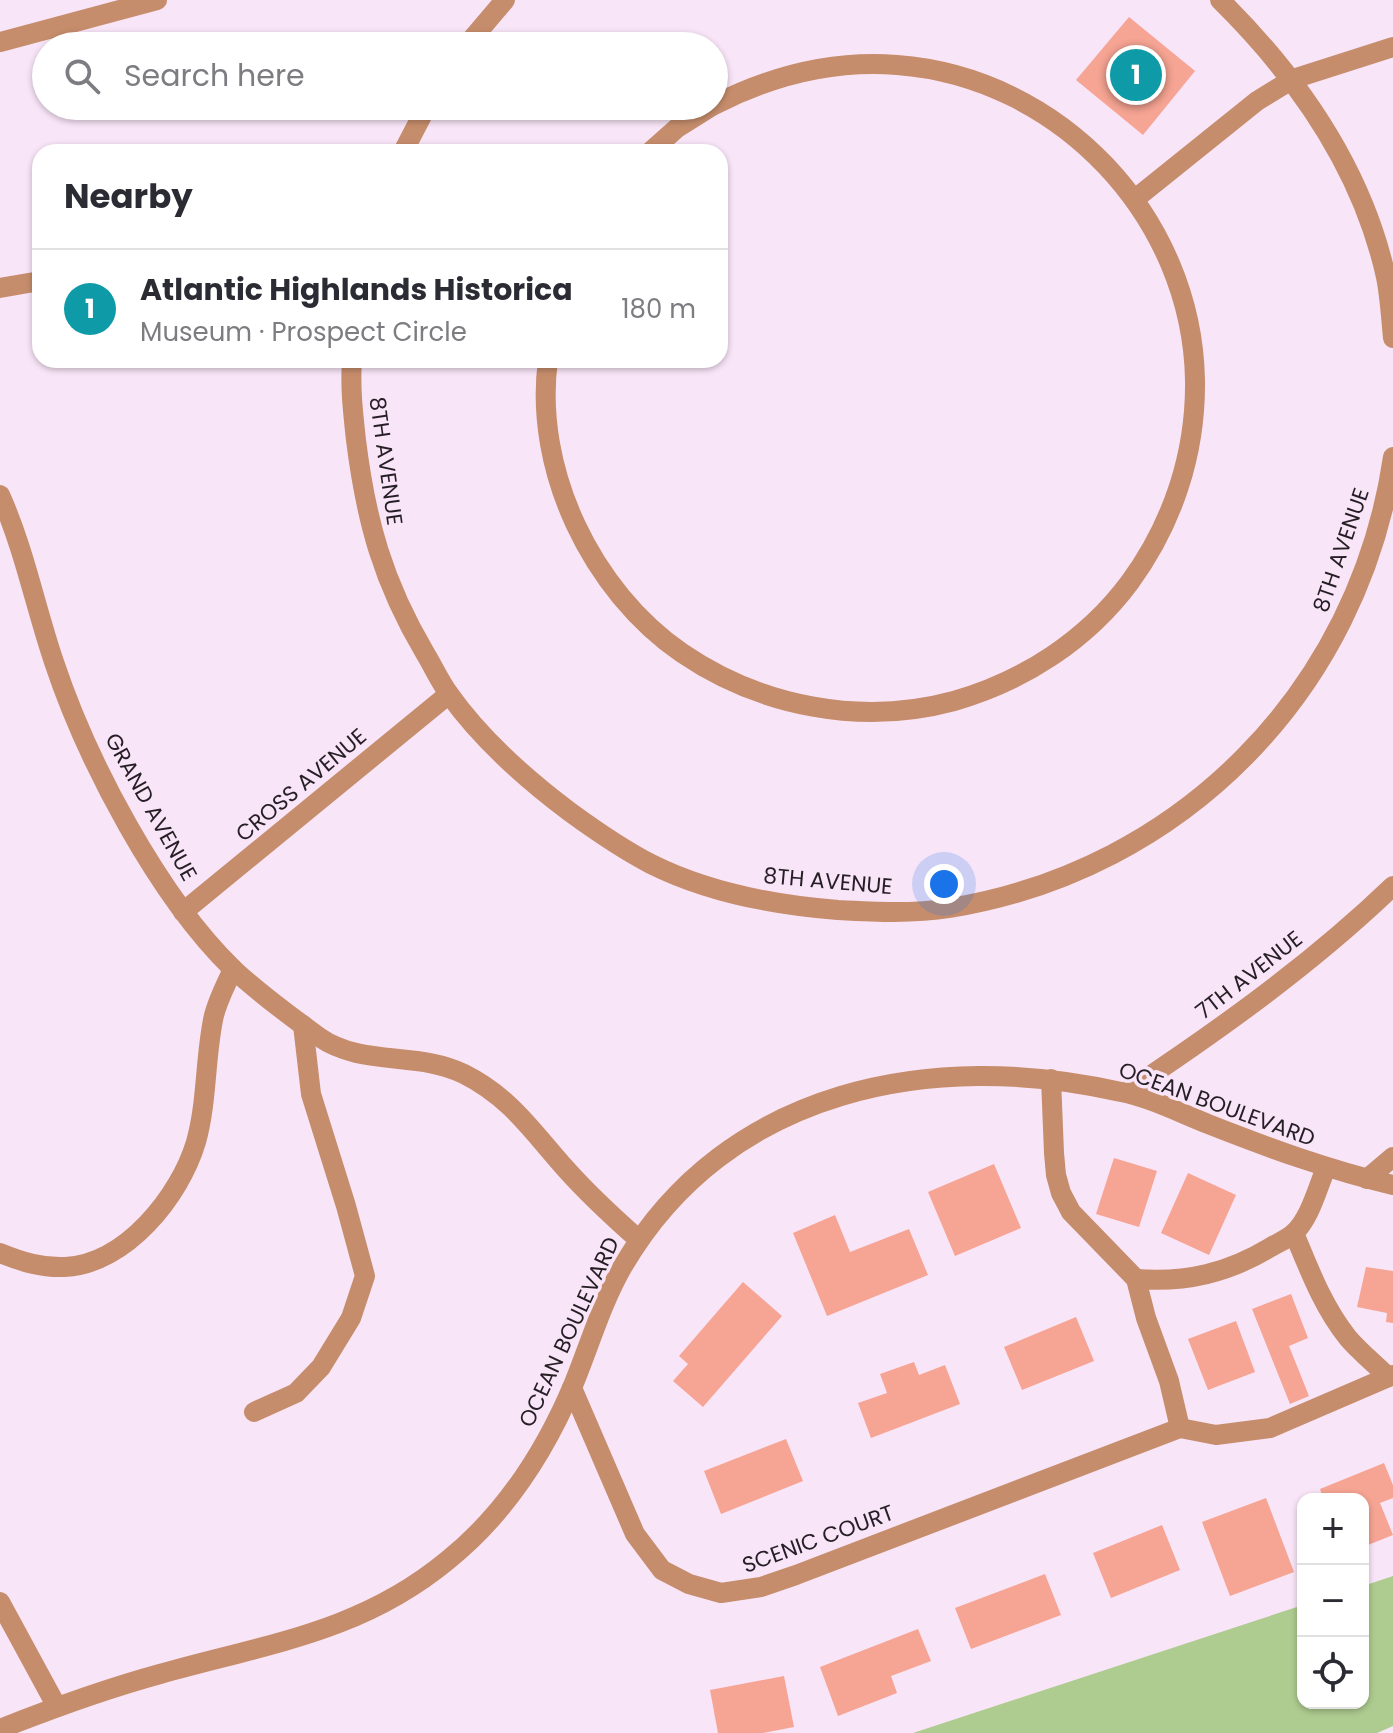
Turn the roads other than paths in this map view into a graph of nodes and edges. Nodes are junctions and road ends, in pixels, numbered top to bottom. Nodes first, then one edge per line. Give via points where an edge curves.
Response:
1 (157, 0) edge
2 (505, 0) edge
3 (1220, 0) edge
4 (37, 32) edge
5 (478, 32) edge
6 (32, 33) edge
7 (0, 42) edge
8 (1393, 47) edge
9 (1293, 79) junction
10 (728, 98) edge
11 (420, 120) edge
12 (690, 120) edge
13 (407, 144) edge
14 (659, 144) edge
15 (1135, 199) junction
16 (32, 282) edge
17 (0, 288) edge
18 (1393, 338) edge
19 (352, 368) edge
20 (548, 368) edge
21 (1393, 457) edge
22 (0, 495) edge
23 (449, 694) junction
24 (1393, 886) edge
25 (183, 912) junction
26 (233, 969) junction
27 (303, 1025) junction
28 (1051, 1079) junction
29 (1126, 1092) junction
30 (1393, 1157) edge
31 (1326, 1168) junction
32 (1367, 1179) junction
33 (1393, 1185) edge
34 (1294, 1233) junction
35 (639, 1240) junction
36 (0, 1253) edge
37 (1136, 1279) junction
38 (1391, 1376) edge
39 (572, 1388) junction
40 (254, 1412) dead end
41 (1180, 1428) junction
42 (0, 1602) edge
43 (57, 1707) junction
44 (0, 1729) edge

1 - 4 street
2 - 5 street
3 - 9 street
6 - 7 street
8 - 9 street
9 - 15 street via 1257,101
9 - 18 street via 1329,135 1363,205 1386,278
10 - 15 street via 804,71 867,64 944,72 989,85 1071,131
11 - 13 street
12 - 14 street
15 - 20 street via 1170,262 1195,359 1191,445 1180,486 1143,564 1087,630 1015,678 962,699 891,712 805,706 721,676 681,652 614,587 568,506 547,415
16 - 17 street
19 - 23 street, 8TH AVENUE via 363,495 375,545 410,628
21 - 23 street, 8TH AVENUE via 1389,488 1347,614 1277,722 1193,804 1147,834 1070,873 991,899 948,908 873,912 790,906 724,893 654,865 604,837 541,791
22 - 25 street, GRAND AVENUE via 54,664 87,746 131,831
23 - 25 street, CROSS AVENUE
24 - 29 street, 7TH AVENUE via 1287,977
25 - 26 street, GRAND AVENUE
26 - 27 street, GRAND AVENUE
26 - 36 street via 213,1018 196,1143 166,1203 111,1253 69,1267 39,1266
27 - 35 street, GRAND AVENUE via 333,1046 370,1057 451,1068 493,1091
27 - 40 street via 311,1094 365,1276 351,1318 321,1367 296,1393
28 - 29 street, OCEAN BOULEVARD
28 - 35 street, OCEAN BOULEVARD via 905,1081 800,1110 712,1161
28 - 37 street via 1061,1193 1071,1212
29 - 31 street, OCEAN BOULEVARD
30 - 32 street
31 - 32 street, OCEAN BOULEVARD
31 - 34 street
32 - 33 street, OCEAN BOULEVARD
34 - 37 street via 1233,1268 1210,1275
34 - 38 street via 1340,1327
35 - 39 street, OCEAN BOULEVARD via 620,1271
37 - 41 street
38 - 41 street via 1270,1428 1216,1435
39 - 41 street, SCENIC COURT via 641,1545 662,1570 721,1593 796,1575
39 - 43 street, OCEAN BOULEVARD via 536,1457 484,1528 412,1587 374,1609 297,1639 165,1672
42 - 43 street
43 - 44 street, OCEAN BOULEVARD

